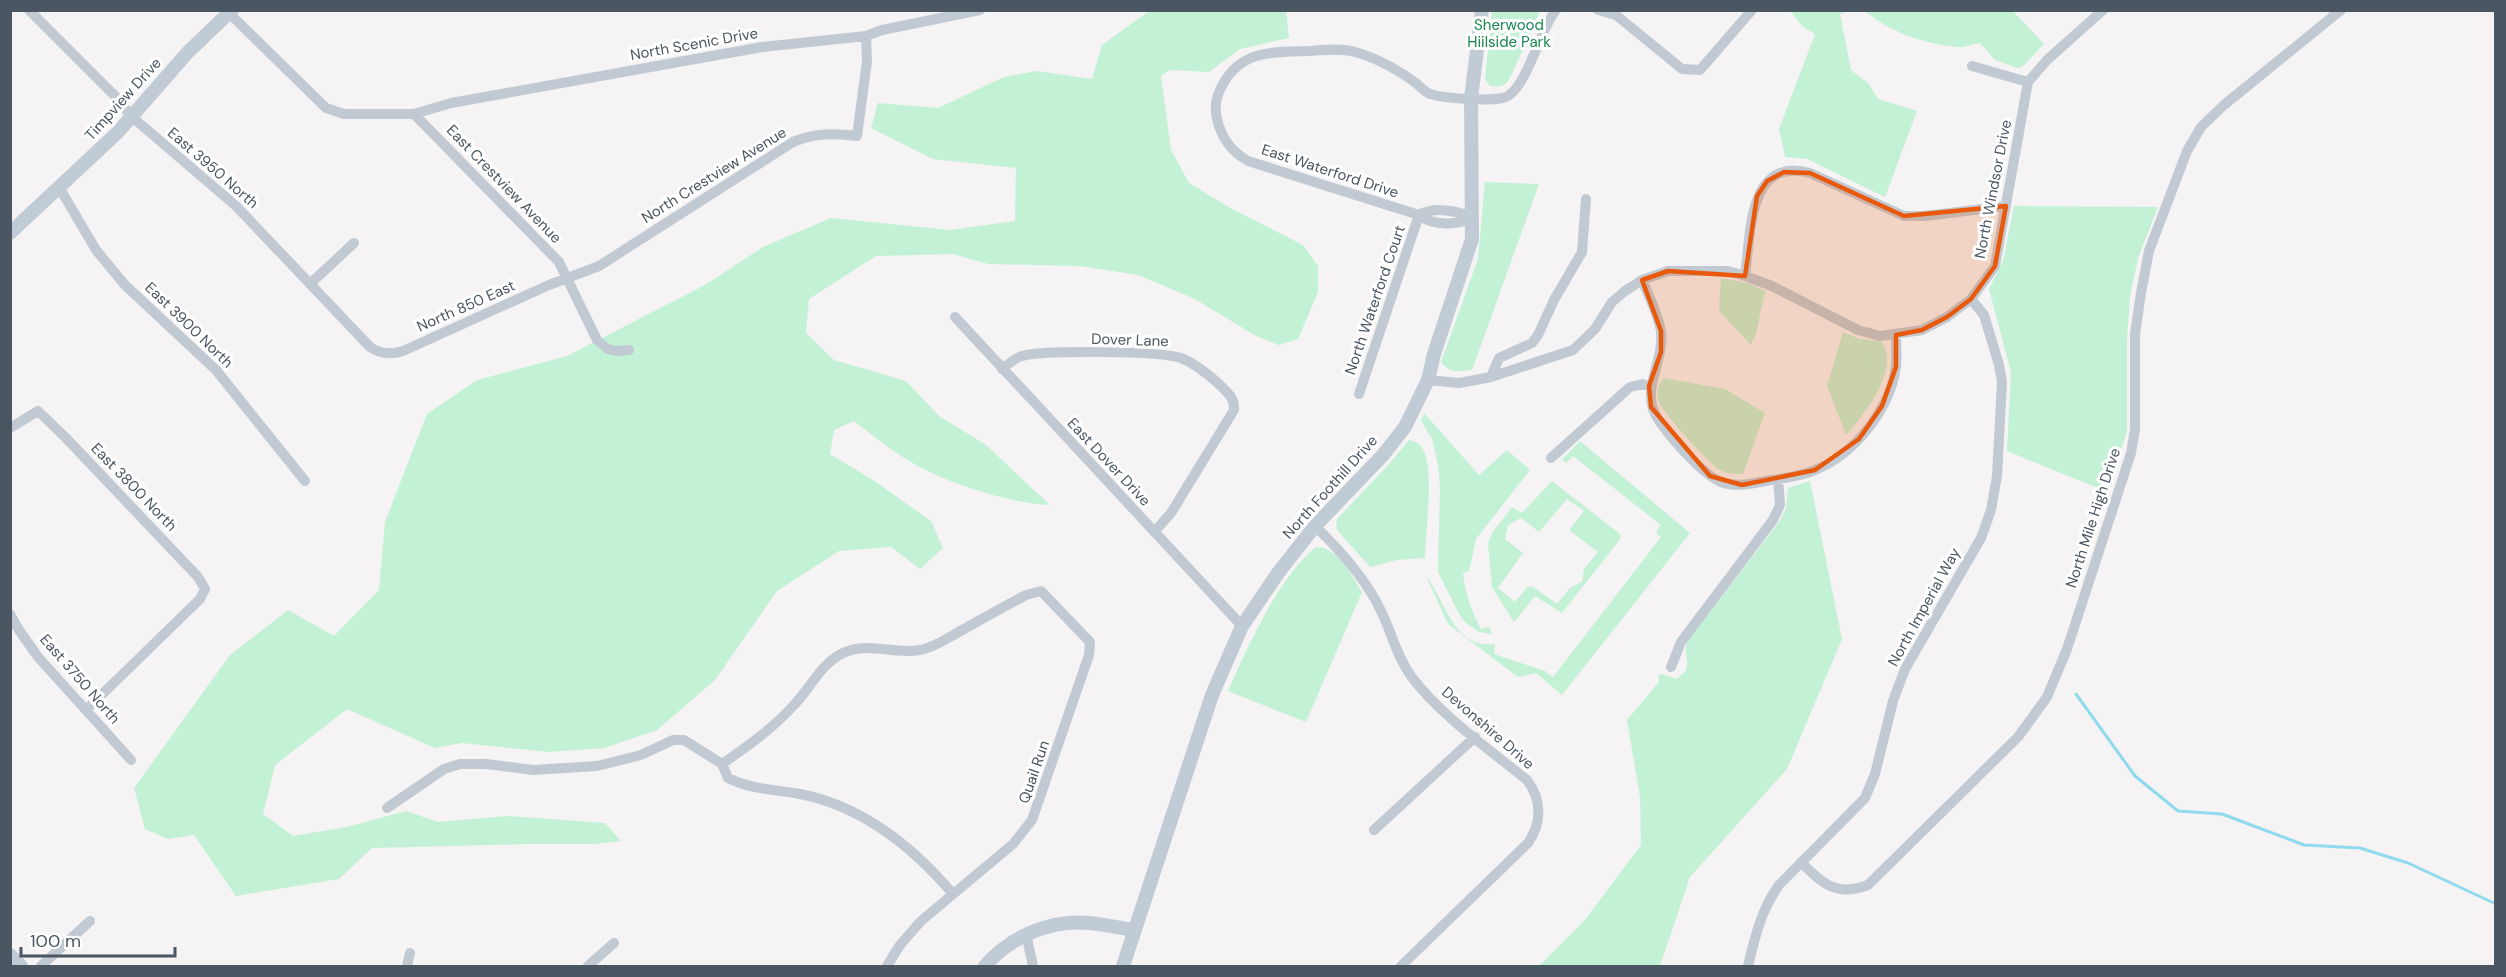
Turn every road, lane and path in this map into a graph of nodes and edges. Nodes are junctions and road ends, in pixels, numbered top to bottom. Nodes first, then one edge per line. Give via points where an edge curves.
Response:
1 (29, 10) edge
2 (980, 10) edge
3 (1482, 10) edge
4 (1556, 10) edge
5 (1598, 10) edge
6 (1752, 10) edge
7 (2103, 10) edge
8 (2341, 10) edge
9 (231, 12) edge
10 (866, 36) junction
11 (1972, 66) dead end
12 (2028, 82) junction
13 (1471, 98) junction
14 (414, 114) junction
15 (131, 116) junction
16 (59, 187) junction
17 (1586, 199) dead end
18 (2006, 206) junction
19 (1419, 215) junction
20 (1472, 217) junction
21 (10, 233) edge
22 (354, 243) dead end
23 (1745, 276) junction
24 (568, 279) junction
25 (1642, 280) junction
26 (311, 284) junction
27 (1971, 299) junction
28 (955, 317) dead end
29 (1896, 335) junction
30 (374, 350) joint
31 (629, 350) dead end
32 (1002, 369) junction
33 (1491, 378) junction
34 (1428, 380) junction
35 (1649, 386) junction
36 (1359, 394) dead end
37 (10, 428) edge
38 (1551, 458) dead end
39 (1778, 479) junction
40 (305, 481) dead end
41 (1315, 526) junction
42 (1154, 532) junction
43 (10, 614) edge
44 (1242, 626) junction
45 (1671, 667) dead end
46 (87, 709) junction
47 (1475, 737) junction
48 (131, 760) dead end
49 (722, 764) junction
50 (387, 808) dead end
51 (1374, 830) dead end
52 (1802, 862) junction
53 (953, 894) junction
54 (90, 921) dead end
55 (1135, 930) junction
56 (1026, 934) junction
57 (614, 943) dead end
58 (410, 953) dead end
59 (10, 955) edge
60 (21, 966) edge
61 (41, 966) edge
62 (407, 966) edge
63 (588, 966) edge
64 (887, 966) edge
65 (985, 966) edge
66 (1033, 966) edge
67 (1123, 966) edge
68 (1401, 966) edge
69 (1748, 966) edge

1 - 15 street, East 3950 North
2 - 10 street, North Scenic Drive
3 - 13 street, North Foothill Drive
4 - 13 street, East Waterford Drive via 1513,92 1504,98
5 - 6 street via 1616,15 1682,69 1700,69
7 - 12 street
8 - 52 street, North Mile High Drive via 2201,127 2187,151 2150,251 2141,293 2135,334 2135,429 2131,453 2067,649 2047,697 2018,737 1868,885 1852,891 1835,888 1819,881
9 - 14 street, North Scenic Drive via 326,108 344,114
9 - 15 street, Timpview Drive via 188,52
10 - 14 street, North Scenic Drive via 709,56
10 - 24 street, North Crestview Avenue via 867,60 857,136 826,133 793,142 599,266
11 - 12 street
12 - 18 street, North Windsor Drive
13 - 19 street, East Waterford Drive via 1416,84 1387,64 1341,50 1261,53 1235,66 1220,88 1216,115 1224,138 1248,161
13 - 20 street, North Foothill Drive
14 - 24 street, East Crestview Avenue via 559,262
15 - 16 street, Timpview Drive
15 - 26 street, East 3950 North via 236,206
16 - 21 street, Timpview Drive
16 - 40 street, East 3900 North via 96,250 125,285 216,370
17 - 33 street via 1582,252 1532,343 1499,358
18 - 23 street via 1904,216 1810,173 1784,172 1767,181 1757,196
18 - 27 street, North Windsor Drive via 1995,266
19 - 20 street, East Waterford Drive via 1427,221 1462,224
19 - 36 street, North Waterford Court
20 - 34 street, North Foothill Drive via 1472,239
22 - 26 street
23 - 25 street, North Windsor Drive via 1728,271 1668,271
23 - 29 street, North Windsor Drive via 1858,330 1880,336
24 - 30 street, North 850 East via 402,351 392,354
24 - 31 street, East Crestview Avenue via 597,340 608,349
25 - 33 street, North Windsor Drive via 1612,302 1595,329 1573,350
25 - 35 street via 1660,331 1661,352
26 - 30 street, East 3950 North
27 - 29 street, North Windsor Drive via 1922,330
27 - 52 street, North Imperial Way via 1984,315 2002,382 1997,476 1991,510 1981,538 1905,669 1865,798
28 - 32 street, East Dover Drive
29 - 39 street via 1896,367 1890,389 1865,432 1845,452 1815,470
32 - 42 street, East Dover Drive
32 - 42 street, Dover Lane via 1019,357 1037,354 1147,354 1180,358 1205,371 1230,394 1234,410 1171,513
33 - 34 street, North Windsor Drive via 1459,384
34 - 41 street, North Foothill Drive via 1405,427
35 - 38 street via 1630,387
35 - 39 street via 1651,407 1659,422 1710,477 1742,485
37 - 46 street, East 3800 North via 38,411 198,577 205,589 200,599
39 - 45 street via 1779,505 1773,520 1681,642
41 - 44 street, North Foothill Drive
41 - 47 street, Devonshire Drive via 1364,582 1410,675
42 - 44 street, East Dover Drive
43 - 46 street, East 3750 North via 38,657
44 - 55 street, North Foothill Drive via 1212,695
46 - 48 street, East 3750 North
47 - 51 street
47 - 68 street, Devonshire Drive via 1532,786 1539,806 1537,827 1528,843
49 - 50 street via 684,740 674,740 641,755 597,766 533,770 460,764 444,770
49 - 53 street via 728,778 745,787 801,794 868,819 914,855
49 - 53 street, Quail Run via 776,724 826,664 844,653 880,647 922,650 1026,595 1041,591 1090,642 1089,655 1032,820 1013,844
52 - 69 street, North Imperial Way via 1779,885 1763,911
53 - 64 street, Quail Run via 921,921
54 - 61 street
55 - 56 street via 1076,922
55 - 67 street, North Foothill Drive
56 - 65 street
56 - 66 street
57 - 63 street
58 - 62 street
59 - 60 street

